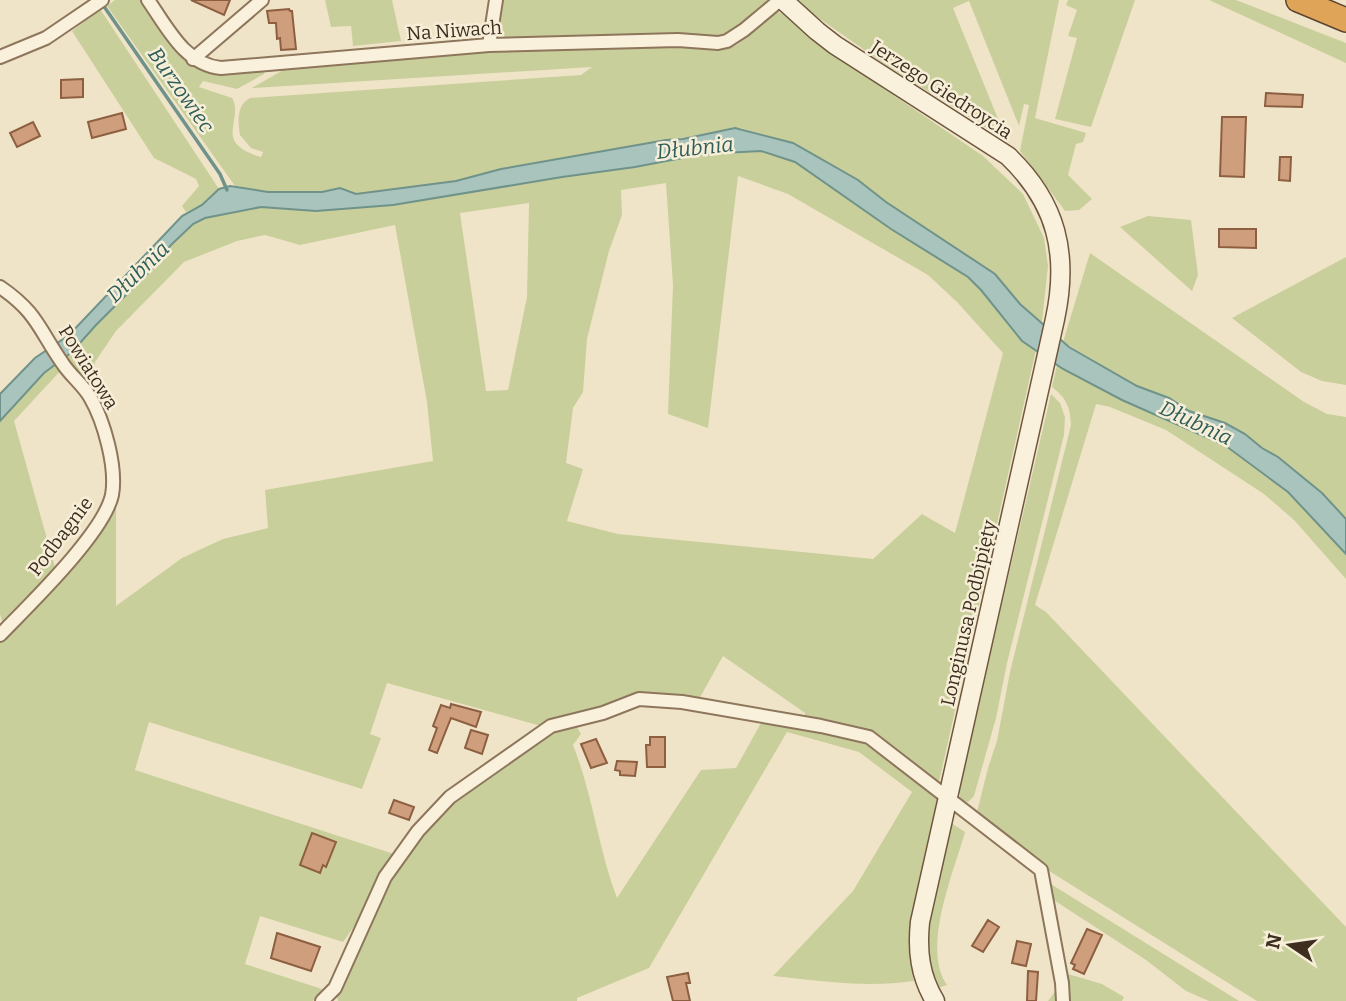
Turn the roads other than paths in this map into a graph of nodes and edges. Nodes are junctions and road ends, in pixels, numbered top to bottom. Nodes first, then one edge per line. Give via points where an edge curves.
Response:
1 (102, 0) edge
2 (148, 0) edge
3 (262, 0) edge
4 (496, 0) edge
5 (782, 0) edge
6 (1298, 0) edge
7 (1346, 20) edge
8 (489, 45) junction
9 (0, 57) edge
10 (193, 59) junction
11 (1056, 232) joint
12 (0, 288) edge
13 (113, 485) joint
14 (0, 635) edge
15 (948, 797) junction
16 (322, 1001) edge
17 (935, 1001) edge
18 (1063, 1001) edge

1 - 9 street via 46,38
2 - 10 street
3 - 10 street
4 - 8 street
5 - 8 street, Na Niwach via 744,30 718,43
5 - 11 street, Jerzego Giedroycia via 835,45 1008,156 1040,196
6 - 7 highway
8 - 10 street, Na Niwach via 221,68
11 - 15 street, Longinusa Podbipięty via 1060,270 1055,319
12 - 13 street, Powiatowa via 33,314 62,363 85,390 106,435
13 - 14 street, Podbagnie via 95,528
15 - 16 street via 869,737 769,717 639,699 551,726 450,797 418,831 385,877 335,989
15 - 17 street, Longinusa Podbipięty via 919,934 920,967
15 - 18 street via 1041,870

